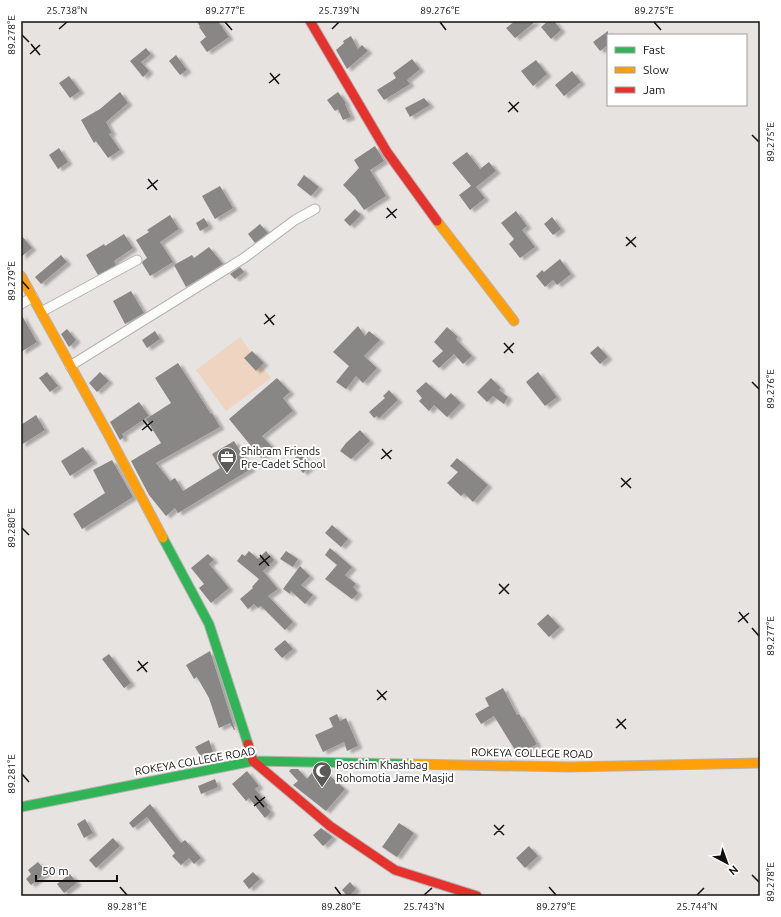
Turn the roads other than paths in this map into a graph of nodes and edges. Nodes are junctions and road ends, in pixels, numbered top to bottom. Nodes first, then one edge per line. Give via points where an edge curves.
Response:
1 (310, 21) edge
2 (315, 209) dead end
3 (137, 260) dead end
4 (21, 276) edge
5 (33, 297) junction
6 (21, 304) edge
7 (41, 312) junction
8 (514, 321) dead end
9 (70, 366) junction
10 (253, 761) junction
11 (760, 764) edge
12 (21, 807) edge
13 (477, 896) edge

1 - 8 street via 387,152
2 - 9 street via 295,220 244,258
3 - 7 street
4 - 5 street
5 - 6 street
5 - 7 street
7 - 9 street
9 - 10 street via 209,624
10 - 11 street, ROKEYA COLLEGE ROAD via 570,766
10 - 12 street, ROKEYA COLLEGE ROAD
10 - 13 street via 330,826 395,870

